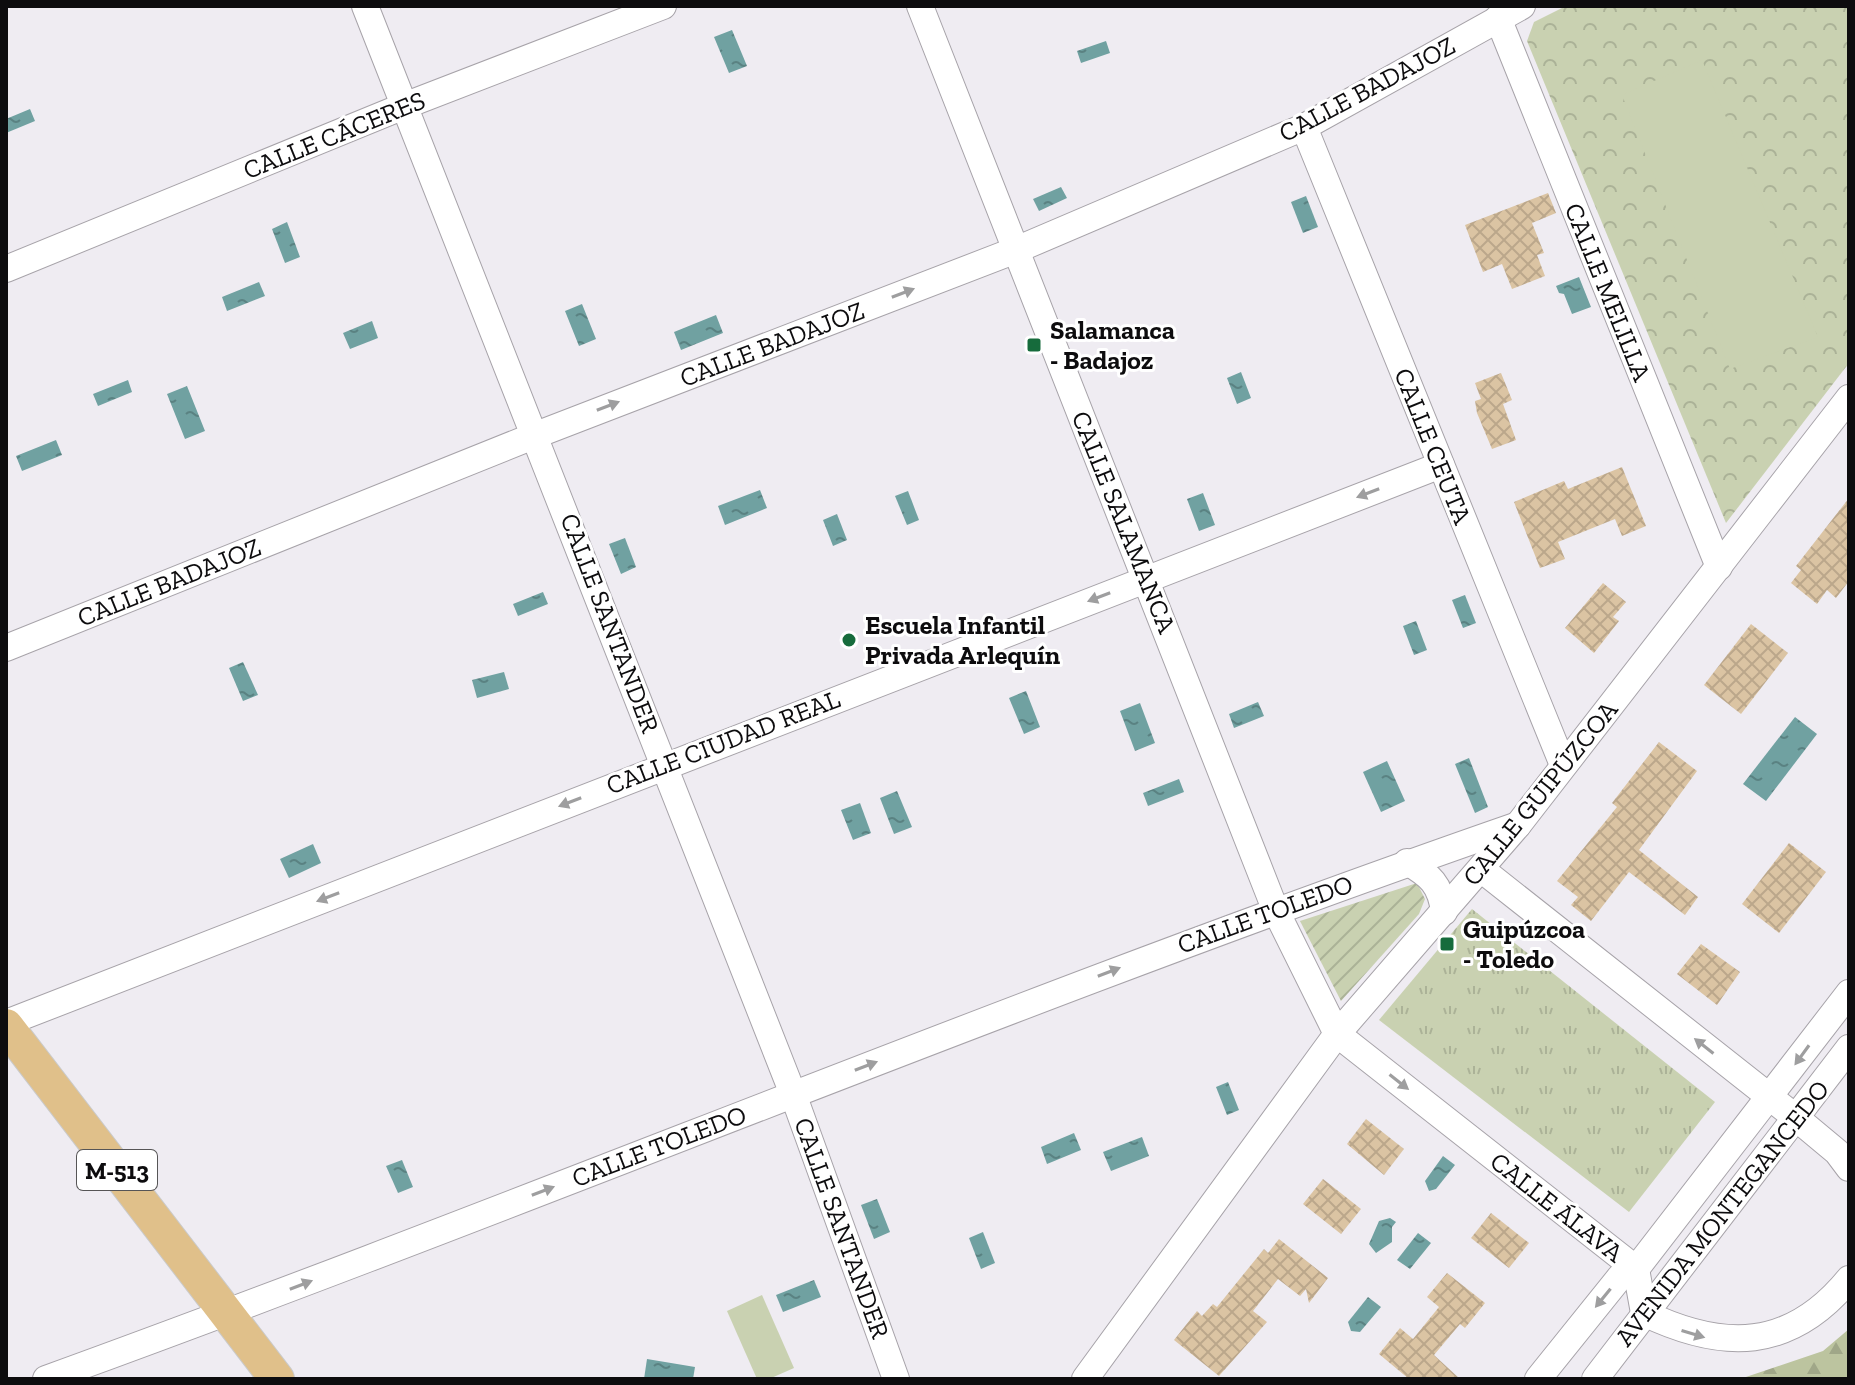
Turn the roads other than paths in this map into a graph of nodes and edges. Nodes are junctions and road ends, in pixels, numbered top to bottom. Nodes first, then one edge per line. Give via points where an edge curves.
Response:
1 (365, 6) edge
2 (663, 6) edge
3 (920, 6) edge
4 (1522, 6) edge
5 (1498, 18) junction
6 (404, 106) junction
7 (1304, 127) junction
8 (1016, 250) junction
9 (6, 269) edge
10 (1849, 398) edge
11 (536, 435) junction
12 (1441, 465) junction
13 (1719, 567) junction
14 (1147, 578) junction
15 (6, 648) edge
16 (665, 765) junction
17 (1563, 765) junction
18 (1518, 825) junction
19 (1407, 862) junction
20 (1481, 869) junction
21 (1275, 909) junction
22 (1444, 912) junction
23 (1849, 993) edge
24 (6, 1024) edge
25 (1337, 1034) junction
26 (1849, 1048) edge
27 (793, 1094) junction
28 (1770, 1099) junction
29 (1795, 1117) junction
30 (1849, 1168) edge
31 (1636, 1269) junction
32 (1849, 1279) edge
33 (228, 1313) junction
34 (1644, 1313) junction
35 (46, 1379) edge
36 (277, 1379) edge
37 (896, 1379) edge
38 (1085, 1379) edge
39 (1538, 1379) edge
40 (1595, 1379) edge

1 - 6 street, CALLE SANTANDER
2 - 6 street, CALLE CÁCERES
3 - 8 street, CALLE SALAMANCA
4 - 5 street, CALLE BADAJOZ
5 - 7 street, CALLE BADAJOZ
5 - 13 street, CALLE MELILLA
6 - 9 street, CALLE CÁCERES
6 - 11 street, CALLE SANTANDER
7 - 8 street, CALLE BADAJOZ
7 - 12 street, CALLE CEUTA
11 -> 8 street, CALLE BADAJOZ
8 - 14 street, CALLE SALAMANCA
10 - 13 street, CALLE GUIPÚZCOA
11 - 15 street, CALLE BADAJOZ
11 - 16 street, CALLE SANTANDER
12 -> 14 street, CALLE CIUDAD REAL
12 - 17 street, CALLE CEUTA
13 - 17 street, CALLE GUIPÚZCOA
14 -> 16 street, CALLE CIUDAD REAL
14 - 21 street, CALLE SALAMANCA
16 -> 24 street, CALLE CIUDAD REAL
16 - 27 street, CALLE SANTANDER
17 - 18 street, CALLE GUIPÚZCOA
18 - 19 street, CALLE TOLEDO
18 - 20 street, CALLE GUIPÚZCOA
19 - 21 street, CALLE TOLEDO
19 - 22 street via 1437,885
20 - 22 street, CALLE GUIPÚZCOA
28 -> 20 street
21 - 25 street, CALLE SALAMANCA
27 -> 21 street, CALLE TOLEDO
22 - 25 street, CALLE GUIPÚZCOA
23 -> 28 street, AVENIDA MONTEGANCEDO
24 - 33 main road, M-513
25 -> 31 street, CALLE ÁLAVA
25 - 38 street, CALLE GUIPÚZCOA
26 - 29 street, AVENIDA MONTEGANCEDO
33 -> 27 street, CALLE TOLEDO
27 - 37 street, CALLE SANTANDER
28 - 29 street
28 - 31 street, AVENIDA MONTEGANCEDO
29 - 30 street
29 - 34 street, AVENIDA MONTEGANCEDO
31 - 34 street, CALLE ÁLAVA
31 -> 39 street, AVENIDA MONTEGANCEDO via 1620,1277
34 -> 32 street via 1710,1339 1762,1336 1817,1312
33 - 35 street, CALLE TOLEDO
33 - 36 main road, M-513
34 - 40 street, AVENIDA MONTEGANCEDO

